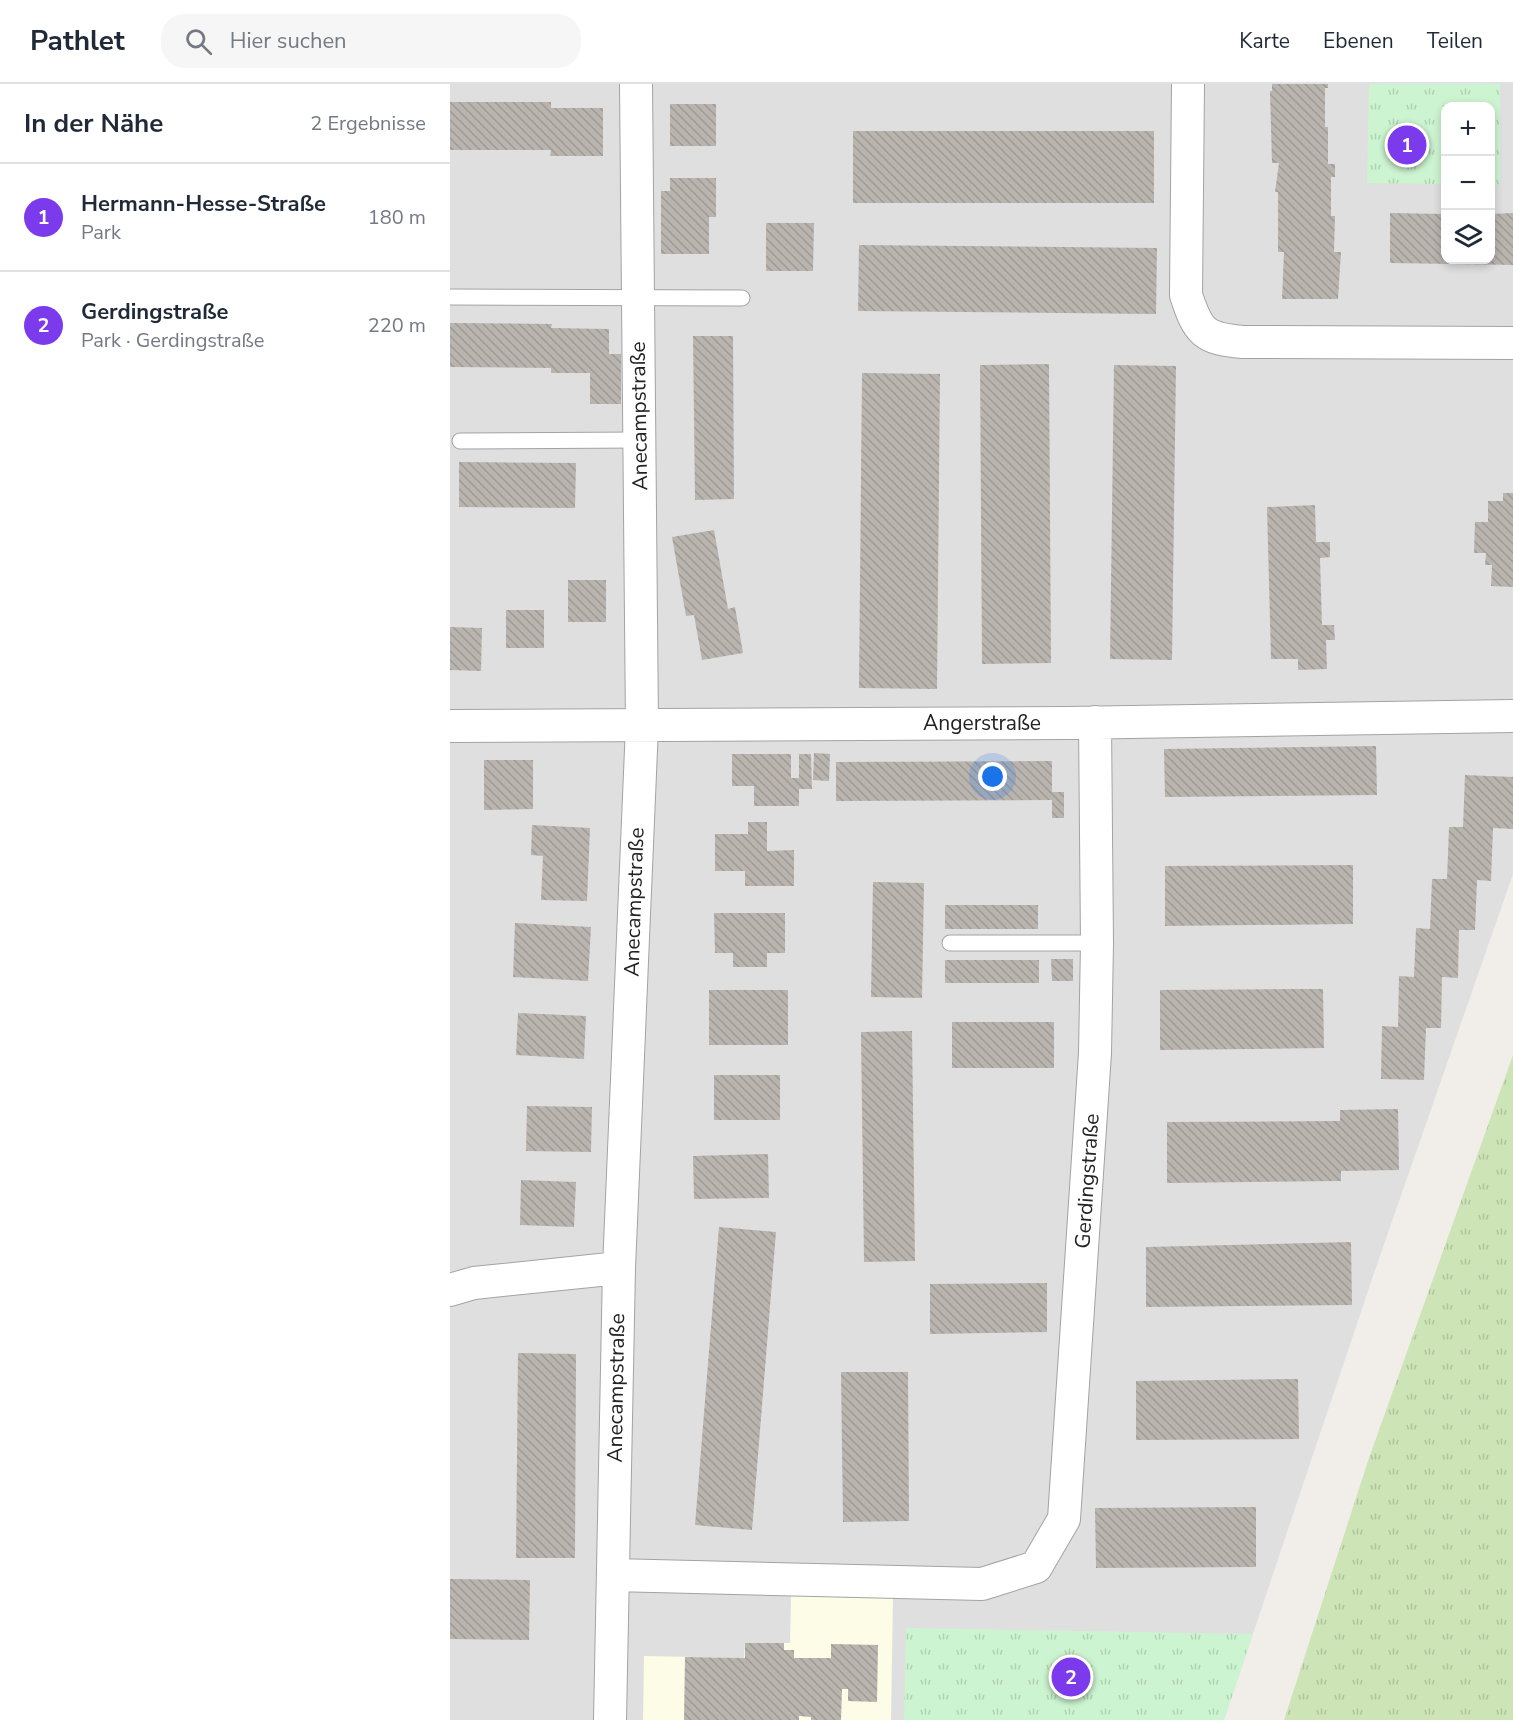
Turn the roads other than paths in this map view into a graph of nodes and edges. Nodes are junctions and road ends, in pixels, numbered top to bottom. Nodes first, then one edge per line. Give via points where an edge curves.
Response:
1 (636, 84) edge
2 (1188, 84) edge
3 (450, 297) edge
4 (742, 298) dead end
5 (638, 299) junction
6 (1513, 343) edge
7 (640, 440) junction
8 (460, 441) dead end
9 (1513, 716) edge
10 (1095, 722) junction
11 (450, 726) edge
12 (642, 726) junction
13 (950, 943) dead end
14 (1097, 943) junction
15 (619, 1268) junction
16 (450, 1290) edge
17 (613, 1575) junction
18 (610, 1720) edge

1 - 5 street, Anecampstraße
2 - 6 street via 1186,295 1201,329 1216,340 1243,342
3 - 5 lane
4 - 5 lane
5 - 7 street, Anecampstraße
7 - 8 lane
7 - 12 street, Anecampstraße
9 - 10 street, Angerstraße
10 - 12 street, Angerstraße
10 - 14 street, Gerdingstraße
11 - 12 street, Angerstraße
12 - 15 street, Anecampstraße
13 - 14 lane
14 - 17 street, Gerdingstraße via 1095,1053 1064,1519 1036,1567 982,1584
15 - 16 street via 474,1283
15 - 17 street, Anecampstraße
17 - 18 street, Anecampstraße

